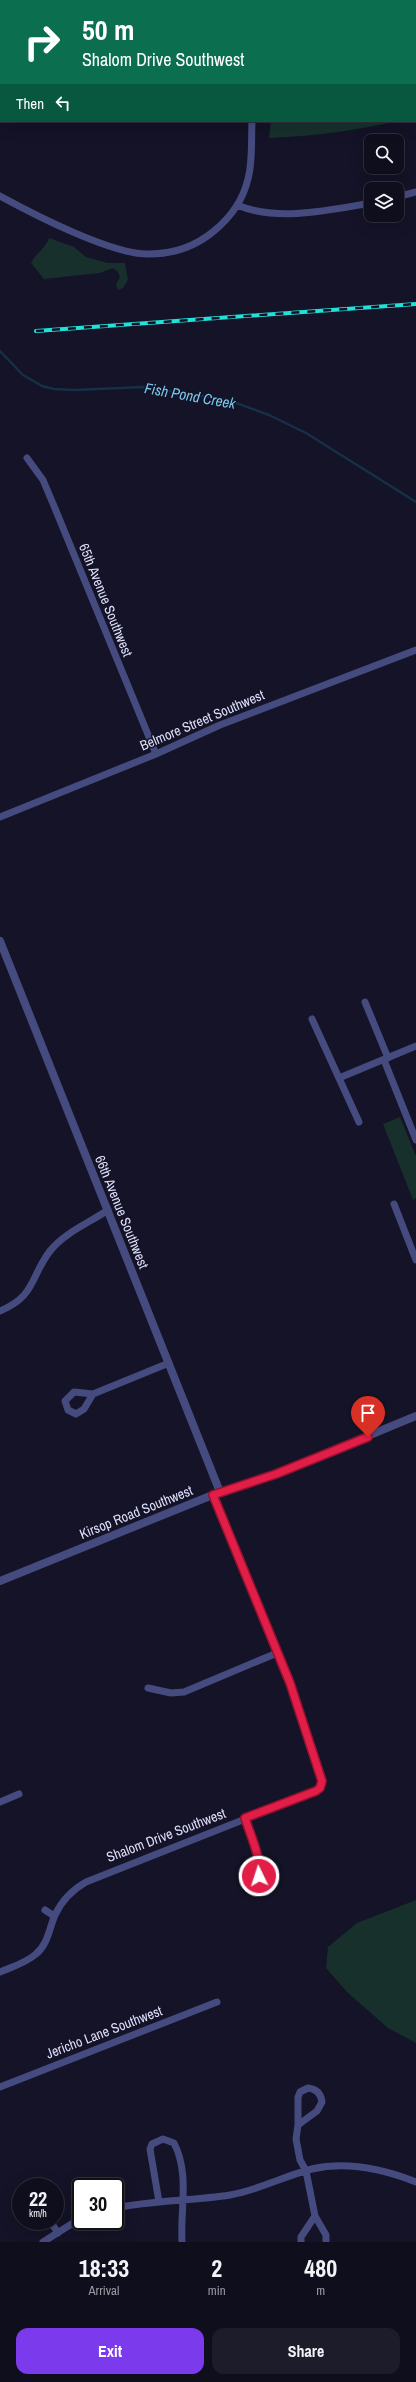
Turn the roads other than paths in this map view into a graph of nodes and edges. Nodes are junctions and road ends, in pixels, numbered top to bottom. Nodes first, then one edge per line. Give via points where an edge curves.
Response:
1 (252, 122) edge
2 (416, 192) edge
3 (404, 195) edge
4 (0, 196) edge
5 (364, 204) edge
6 (238, 205) junction
7 (27, 458) dead end
8 (416, 650) edge
9 (156, 754) junction
10 (0, 817) edge
11 (0, 941) edge
12 (365, 1002) dead end
13 (312, 1019) dead end
14 (416, 1046) edge
15 (386, 1059) junction
16 (339, 1078) junction
17 (360, 1122) dead end
18 (416, 1140) edge
19 (394, 1204) dead end
20 (108, 1210) junction
21 (416, 1260) edge
22 (0, 1311) edge
23 (169, 1363) junction
24 (93, 1394) dead end
25 (416, 1416) edge
26 (217, 1493) junction
27 (0, 1581) edge
28 (277, 1653) junction
29 (148, 1688) dead end
30 (322, 1785) joint
31 (19, 1794) dead end
32 (0, 1802) edge
33 (245, 1818) junction
34 (257, 1886) dead end
35 (45, 1910) dead end
36 (54, 1916) junction
37 (0, 1972) edge
38 (217, 2002) dead end
39 (0, 2087) edge
40 (298, 2125) junction
41 (306, 2171) junction
42 (416, 2182) edge
43 (184, 2200) junction
44 (159, 2202) junction
45 (124, 2207) edge
46 (315, 2216) junction
47 (72, 2224) edge
48 (56, 2230) edge
49 (58, 2233) junction
50 (44, 2242) edge
51 (182, 2242) edge
52 (301, 2242) edge
53 (326, 2242) edge

1 - 6 street via 250,172
2 - 3 street
4 - 6 street via 78,233 129,251 148,254 177,251 194,244 222,225
5 - 6 street via 286,212 259,212
7 - 9 street, 65th Avenue Southwest via 43,480
8 - 9 street, Belmore Street Southwest via 220,725
9 - 10 street, Belmore Street Southwest
11 - 20 street, 66th Avenue Southwest
12 - 15 street
13 - 16 street
14 - 15 street
15 - 16 street
15 - 18 street
16 - 17 street
19 - 21 street
20 - 22 street via 80,1227 50,1251 28,1293 12,1306
20 - 23 street, 66th Avenue Southwest
23 - 24 street
23 - 26 street, 66th Avenue Southwest
25 - 26 street, Kirsop Road Southwest via 276,1474
26 - 27 street, Kirsop Road Southwest
26 - 28 street, 66th Avenue Southwest
28 - 29 street via 184,1692 171,1694
28 - 30 street, 66th Avenue Southwest via 293,1691
30 - 33 street, Shalom Drive Southwest via 316,1791
31 - 32 street
33 - 34 street via 260,1864
33 - 36 street, Shalom Drive Southwest via 86,1882 66,1897
35 - 36 street
36 - 37 street, Shalom Drive Southwest via 46,1940 37,1954 24,1963
38 - 39 street, Jericho Lane Southwest
40 - 40 street via 300,2092 308,2088 313,2089 321,2096 320,2107
40 - 41 street via 296,2139 300,2160
41 - 42 street via 333,2166 357,2166
41 - 43 street via 237,2194
41 - 46 street
43 - 44 street
43 - 44 street via 176,2148 170,2140 163,2139 152,2144 150,2149
43 - 51 street
44 - 45 street
46 - 52 street via 301,2237
46 - 53 street via 326,2235
47 - 49 street
48 - 49 street
49 - 50 street

